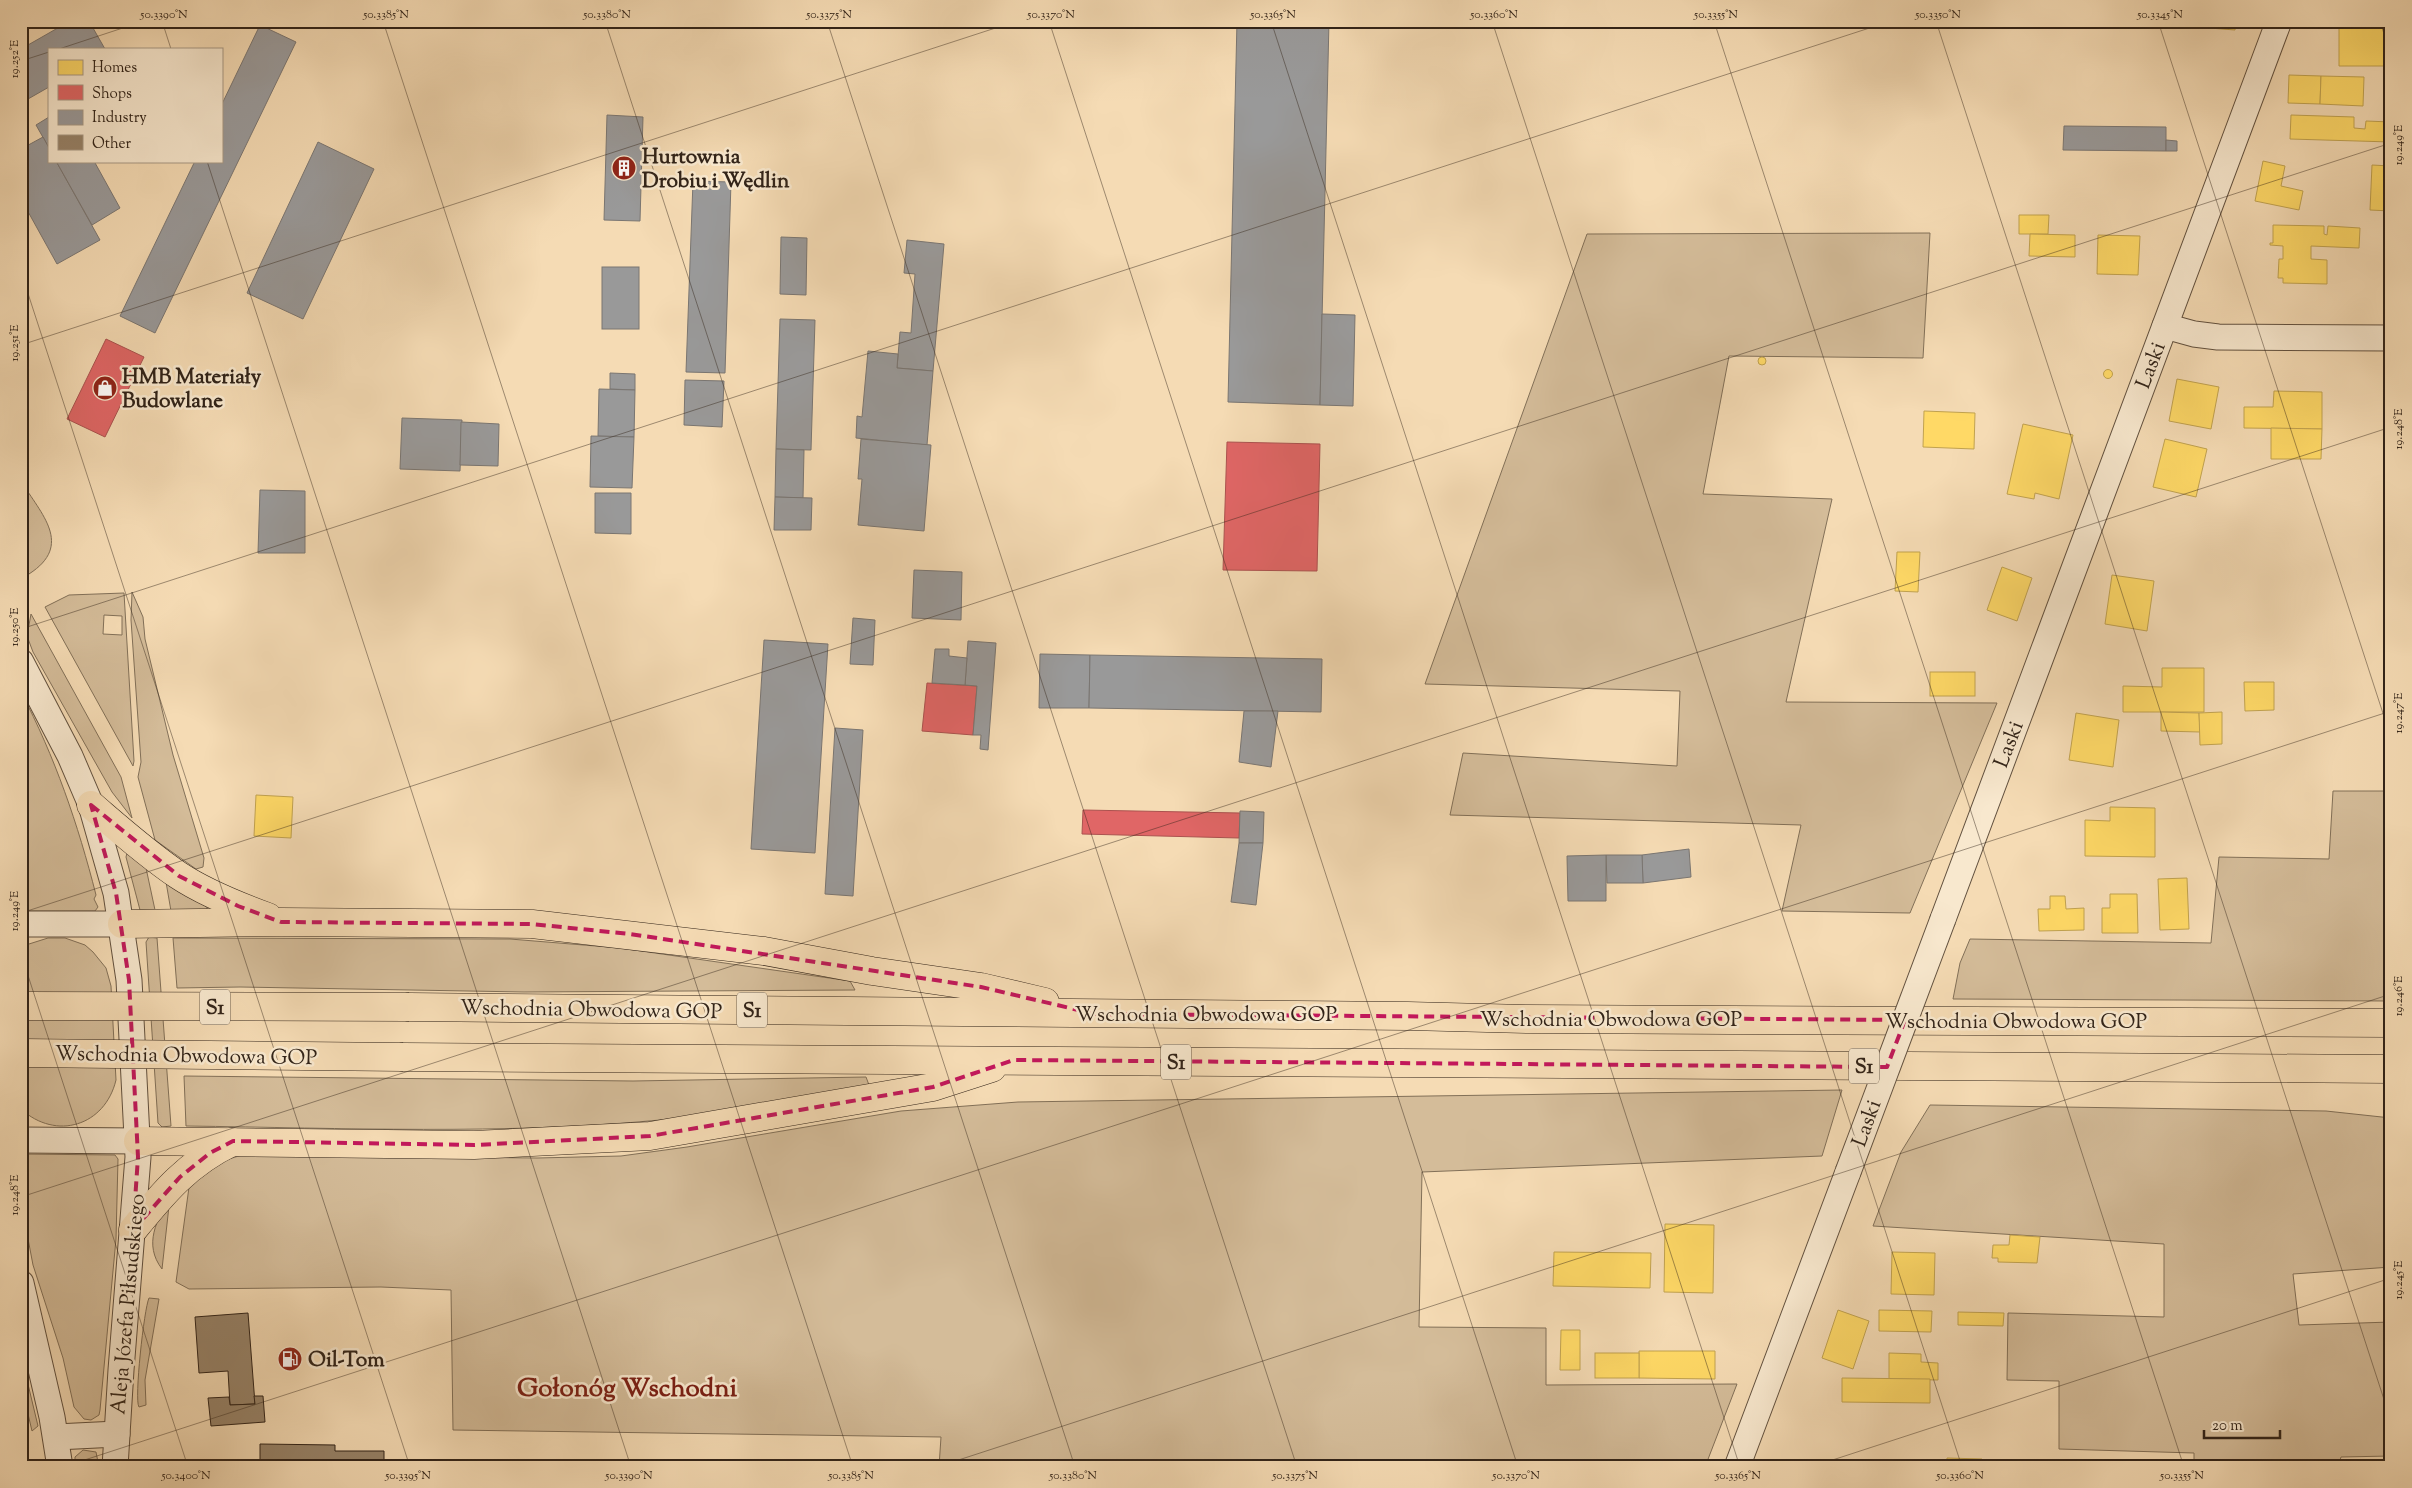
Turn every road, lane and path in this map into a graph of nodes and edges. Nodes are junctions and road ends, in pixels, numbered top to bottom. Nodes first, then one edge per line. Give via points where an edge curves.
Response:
1 (2279, 21) edge
2 (2165, 326) junction
3 (2391, 338) edge
4 (21, 662) edge
5 (91, 804) junction
6 (281, 922) junction
7 (21, 924) edge
8 (122, 924) junction
9 (21, 1006) edge
10 (1095, 1014) junction
11 (2391, 1023) edge
12 (21, 1053) edge
13 (1014, 1060) junction
14 (2391, 1069) edge
15 (21, 1140) edge
16 (138, 1141) junction
17 (233, 1141) junction
18 (133, 1230) junction
19 (21, 1282) edge
20 (117, 1434) junction
21 (56, 1436) junction
22 (60, 1467) edge
23 (115, 1467) edge
24 (1737, 1467) edge

1 - 2 street, Laski
2 - 3 street via 2218,337
2 - 24 street, Laski, bridge
4 - 5 street, Aleja Józefa Piłsudskiego
5 - 6 highway via 179,876 238,906
5 - 8 street, Aleja Józefa Piłsudskiego
6 - 8 highway
6 - 10 highway via 532,924 630,934 764,951 981,987
7 - 8 street
8 - 16 street, Aleja Józefa Piłsudskiego via 133,1022
9 - 10 highway, Wschodnia Obwodowa GOP / S1, bridge
10 - 11 highway, Wschodnia Obwodowa GOP / S1 via 1528,1020
12 - 13 highway, Wschodnia Obwodowa GOP / S1, bridge
13 - 14 highway, Wschodnia Obwodowa GOP / S1
13 - 17 highway via 934,1087 650,1136 474,1145
15 - 16 street
16 - 17 highway
16 - 18 street, Aleja Józefa Piłsudskiego
17 - 18 highway via 187,1170 162,1194
18 - 20 street, Aleja Józefa Piłsudskiego
19 - 21 street
20 - 21 street
20 - 23 street, Aleja Józefa Piłsudskiego
21 - 22 street

